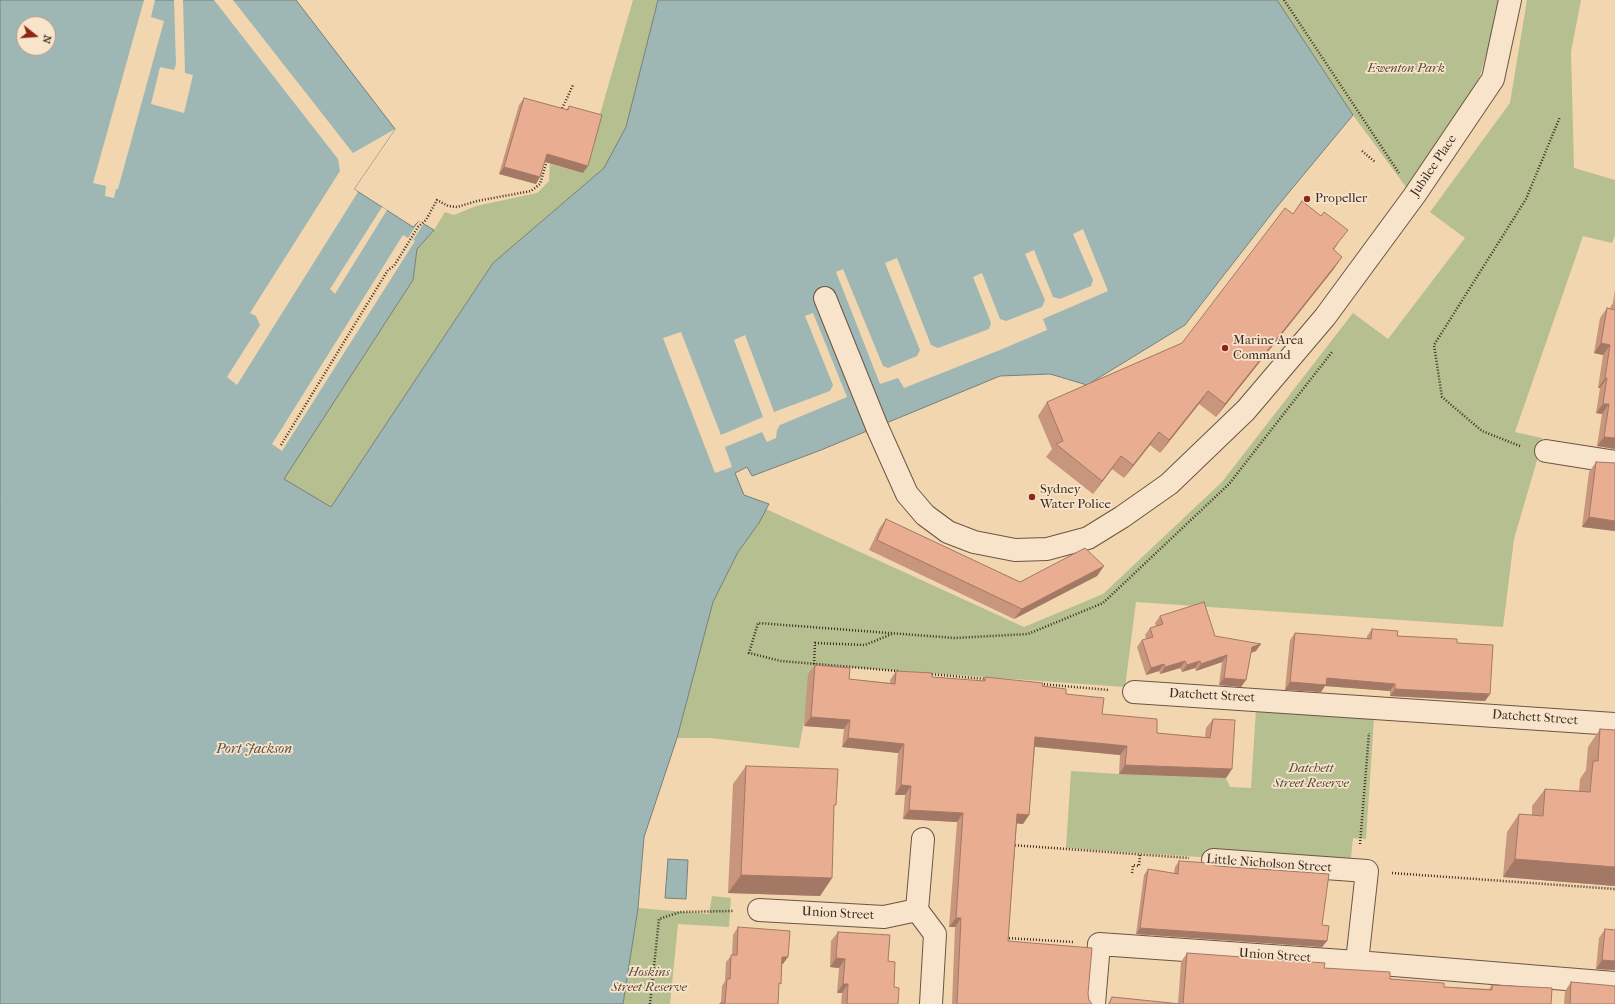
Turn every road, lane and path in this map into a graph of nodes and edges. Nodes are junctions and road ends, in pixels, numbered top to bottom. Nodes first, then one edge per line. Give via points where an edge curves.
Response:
1 (1284, 0) edge
2 (1510, 0) edge
3 (574, 85) dead end
4 (1560, 117) dead end
5 (559, 118) edge
6 (1362, 151) dead end
7 (549, 154) edge
8 (1375, 162) dead end
9 (1414, 196) junction
10 (825, 298) dead end
11 (281, 445) dead end
12 (1521, 447) dead end
13 (1546, 451) dead end
14 (1615, 462) edge
15 (892, 634) dead end
16 (749, 653) dead end
17 (814, 664) junction
18 (900, 671) edge
19 (923, 673) edge
20 (993, 679) edge
21 (1040, 684) edge
22 (1134, 692) joint
23 (1371, 706) junction
24 (1615, 724) edge
25 (923, 839) dead end
26 (1010, 845) edge
27 (1140, 855) junction
28 (1213, 860) joint
29 (1363, 871) junction
30 (1132, 873) dead end
31 (1615, 889) edge
32 (759, 910) joint
33 (917, 910) junction
34 (1006, 938) edge
35 (1099, 944) junction
36 (1357, 962) junction
37 (1615, 983) edge
38 (650, 1004) edge
39 (931, 1004) edge
40 (1094, 1004) edge

1 - 9 path
2 - 9 street, Jubilee Place via 1493,79
3 - 5 path
4 - 12 path via 1526,199 1434,345 1442,397 1482,431
6 - 8 path
7 - 11 path via 540,184 531,191 457,207 448,206 437,200 394,266 388,270
9 - 10 street, Jubilee Place via 1324,317 1246,410 1169,484 1122,517 1088,538 1047,549 1015,550 974,542 948,532 925,515 907,494
13 - 14 street
15 - 17 path via 866,645 815,643
16 - 17 path via 781,662
17 - 18 path
19 - 20 path
21 - 22 path
22 - 23 street, Datchett Street
23 - 24 street, Datchett Street
23 - 29 path
25 - 33 street
26 - 27 path, Little Nicholson Street
27 - 28 path, Little Nicholson Street
27 - 30 path via 1139,866 1132,865
28 - 29 street, Little Nicholson Street
29 - 31 path
29 - 36 street
32 - 33 street, Union Street via 884,917
32 - 38 path via 680,912 659,919
33 - 39 street via 935,934
34 - 35 path
35 - 36 street, Union Street
35 - 40 street
36 - 37 street, Union Street

